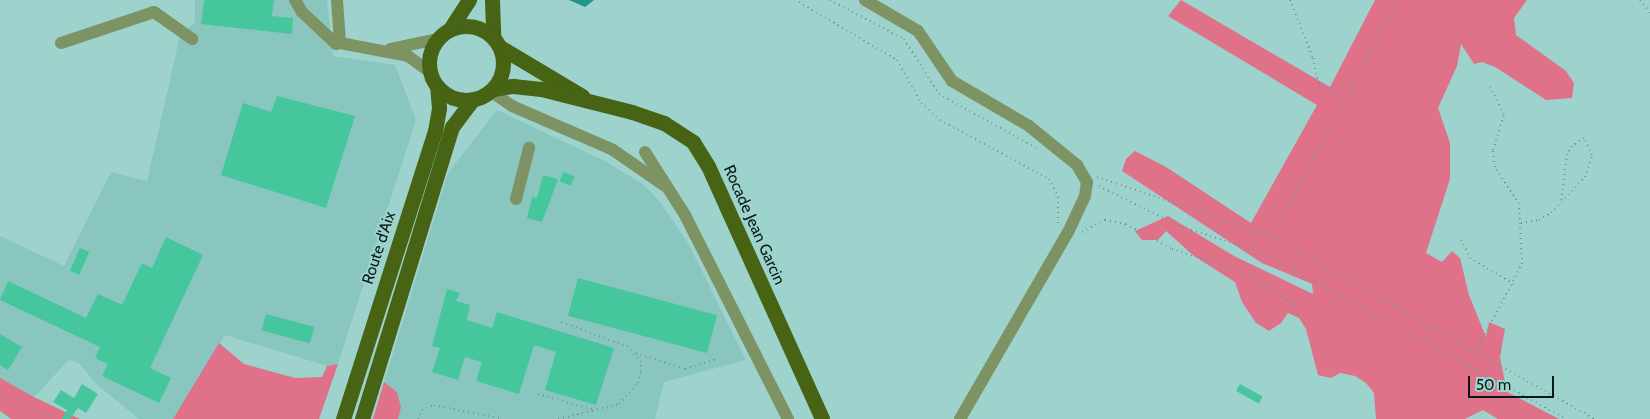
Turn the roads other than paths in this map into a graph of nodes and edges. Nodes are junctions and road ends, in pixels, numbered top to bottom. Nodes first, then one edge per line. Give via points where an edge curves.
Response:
1 (295, 0) edge
2 (337, 0) edge
3 (468, 0) edge
4 (492, 0) edge
5 (865, 0) edge
6 (450, 29) junction
7 (192, 39) dead end
8 (436, 39) junction
9 (496, 42) junction
10 (61, 43) dead end
11 (336, 44) dead end
12 (385, 50) junction
13 (429, 71) junction
14 (437, 87) junction
15 (492, 90) junction
16 (472, 100) junction
17 (599, 106) junction
18 (529, 148) dead end
19 (645, 152) dead end
20 (671, 190) junction
21 (516, 199) dead end
22 (343, 419) edge
23 (362, 419) edge
24 (788, 419) edge
25 (822, 419) edge
26 (960, 419) edge

1 - 11 street via 302,12
2 - 12 street via 340,43
3 - 6 main road
4 - 9 main road
5 - 26 street via 918,31 952,81 1029,126 1077,165 1087,180 1085,196 1059,247
6 - 8 main road
6 - 9 main road via 477,27
7 - 10 street via 154,12
8 - 12 street
8 - 13 main road via 429,54
9 - 15 main road via 504,65
9 - 17 main road, Rocade Jean Garcin
12 - 13 street via 414,59
13 - 14 main road
14 - 16 main road via 453,98
14 - 22 main road, Route d'Aix via 439,108 435,131
15 - 16 main road
15 - 17 main road, Rocade Jean Garcin via 513,86 541,89
15 - 20 street via 512,106 613,150
16 - 23 main road, Route d'Aix via 452,127
17 - 25 main road, Rocade Jean Garcin via 664,123 693,142 701,153
18 - 21 street
19 - 20 street
20 - 24 street

